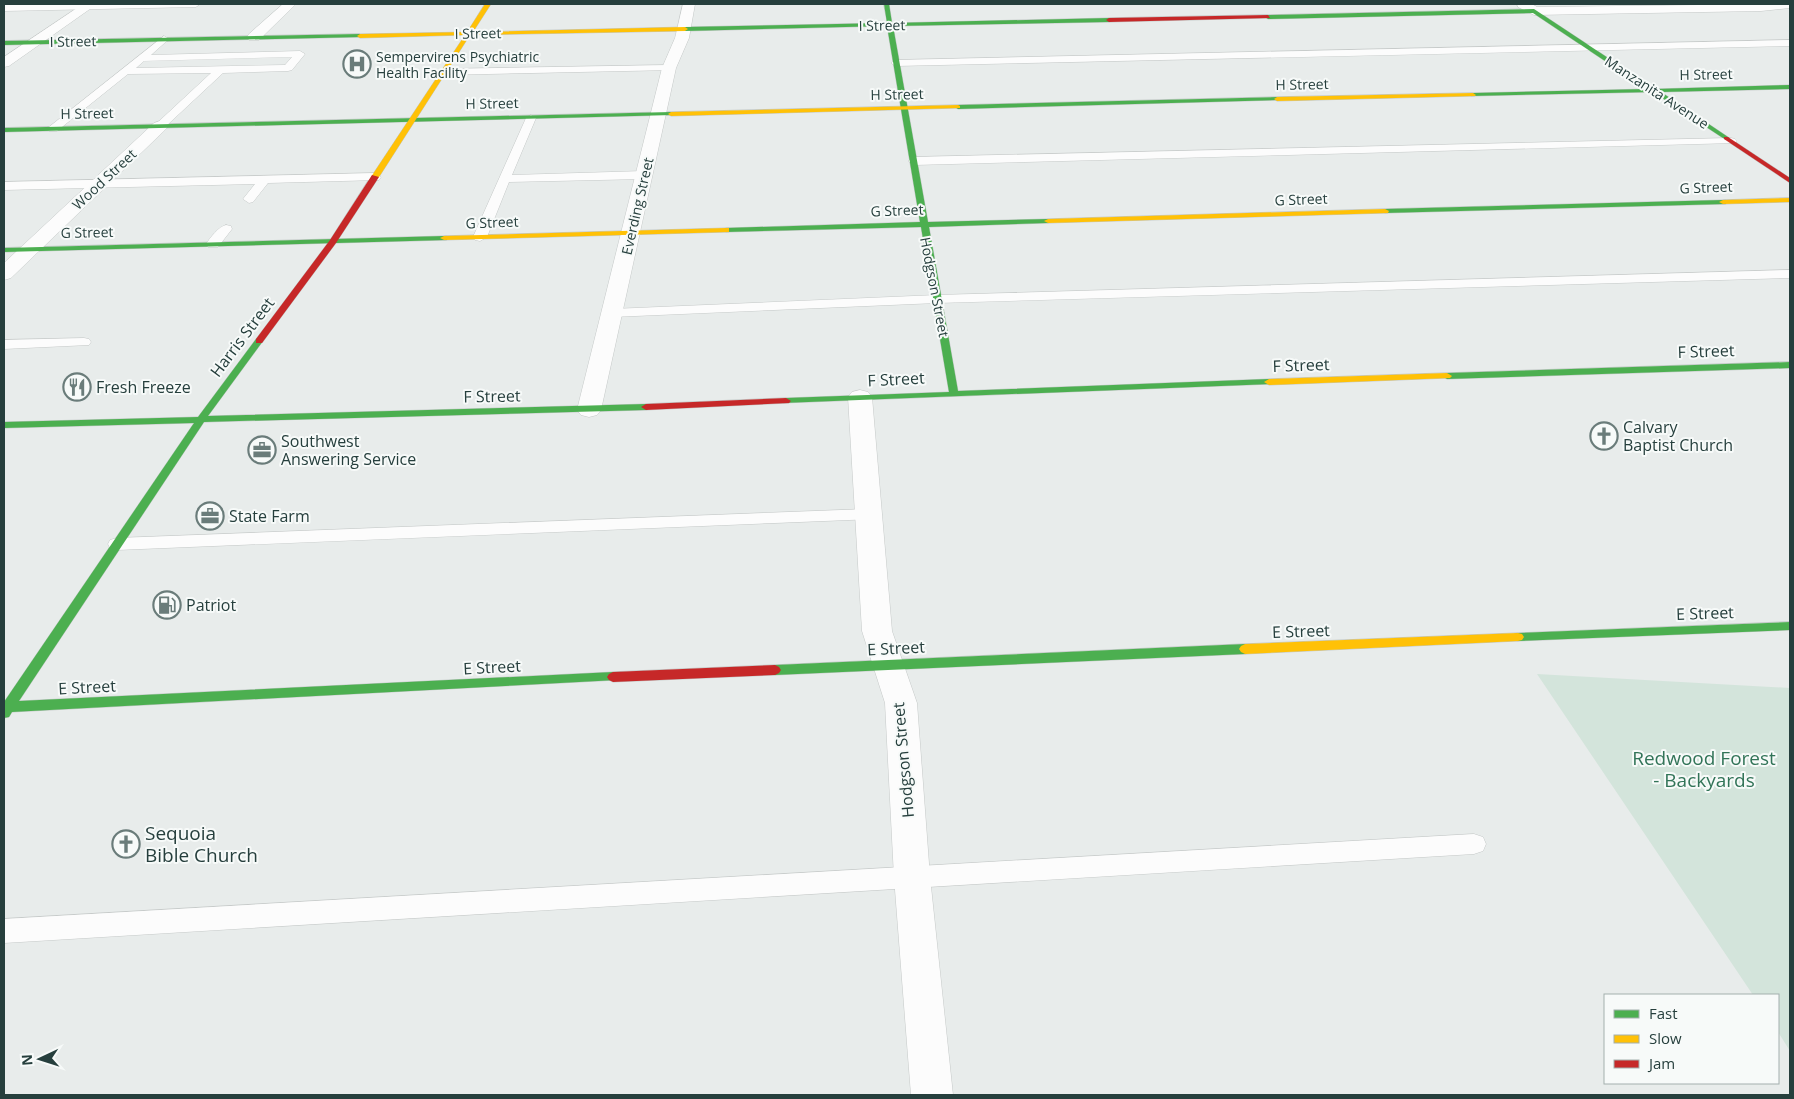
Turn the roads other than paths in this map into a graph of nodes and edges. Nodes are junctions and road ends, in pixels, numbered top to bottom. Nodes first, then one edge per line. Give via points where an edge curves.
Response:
1 (196, 4) edge
2 (290, 4) edge
3 (488, 4) edge
4 (689, 4) edge
5 (886, 4) edge
6 (89, 5) edge
7 (1786, 5) edge
8 (1528, 7) edge
9 (4, 8) edge
10 (890, 24) junction
11 (683, 29) junction
12 (469, 33) junction
13 (395, 35) junction
14 (254, 38) junction
15 (164, 39) junction
16 (35, 42) junction
17 (4, 43) edge
18 (1790, 43) edge
19 (1590, 48) junction
20 (458, 50) junction
21 (142, 58) junction
22 (4, 63) edge
23 (896, 63) junction
24 (669, 68) junction
25 (220, 70) junction
26 (126, 71) junction
27 (443, 72) junction
28 (1790, 87) edge
29 (1654, 91) junction
30 (903, 108) junction
31 (658, 115) junction
32 (531, 118) junction
33 (412, 120) junction
34 (160, 126) junction
35 (53, 129) junction
36 (4, 130) edge
37 (1731, 141) junction
38 (914, 161) junction
39 (644, 175) junction
40 (375, 176) junction
41 (266, 179) junction
42 (504, 179) junction
43 (1790, 181) edge
44 (99, 184) junction
45 (4, 186) edge
46 (249, 199) dead end
47 (1790, 200) edge
48 (923, 224) junction
49 (226, 229) dead end
50 (630, 233) junction
51 (480, 237) junction
52 (333, 241) junction
53 (213, 244) junction
54 (30, 249) junction
55 (4, 250) edge
56 (4, 274) edge
57 (1790, 274) edge
58 (937, 299) junction
59 (612, 313) junction
60 (84, 342) dead end
61 (4, 345) edge
62 (1790, 365) edge
63 (954, 393) junction
64 (860, 397) junction
65 (589, 410) junction
66 (202, 419) junction
67 (4, 425) edge
68 (868, 515) junction
69 (117, 544) junction
70 (1790, 626) edge
71 (888, 664) junction
72 (5, 709) edge
73 (1474, 844) dead end
74 (912, 877) junction
75 (4, 931) edge
76 (932, 1095) edge

1 - 6 lane
2 - 14 street
3 - 12 street, Harris Street
4 - 11 street, Everding Street
5 - 10 street, Hodgson Street
6 - 9 lane
6 - 16 street
7 - 8 street, I Street
8 - 10 street, I Street
8 - 19 street, Manzanita Avenue
10 - 11 street, I Street
10 - 23 street, Hodgson Street
11 - 12 street, I Street
11 - 24 street, Everding Street
12 - 13 street, I Street
12 - 20 street, Harris Street
13 - 14 street, I Street
13 - 20 street via 454,39
14 - 15 street, I Street
15 - 16 street, I Street
15 - 21 lane
16 - 17 street, I Street
16 - 22 street
18 - 19 lane
19 - 23 lane
19 - 29 street, Manzanita Avenue
20 - 27 street, Harris Street
21 - 25 lane via 300,54 288,68
21 - 26 lane
23 - 30 street, Hodgson Street
24 - 27 lane
24 - 31 street, Everding Street
25 - 26 lane
25 - 34 lane
26 - 35 lane
27 - 33 street, Harris Street
28 - 29 street, H Street
29 - 30 street, H Street
29 - 37 street, Manzanita Avenue
30 - 31 street, H Street
30 - 38 street, Hodgson Street
31 - 32 street, H Street
31 - 39 street, Everding Street
32 - 33 street, H Street
32 - 42 lane
33 - 34 street, H Street
33 - 40 street, Harris Street
34 - 35 street, H Street
34 - 44 street, Wood Street
35 - 36 street, H Street
37 - 38 lane
37 - 43 street, Manzanita Avenue
38 - 48 street, Hodgson Street
39 - 42 lane
39 - 50 street, Everding Street
40 - 41 lane
40 - 52 street, Harris Street
41 - 44 lane
41 - 46 lane
42 - 51 lane
44 - 45 lane
44 - 54 street, Wood Street
47 - 48 street, G Street
48 - 50 street, G Street
48 - 58 street, Hodgson Street
49 - 53 lane
50 - 51 street, G Street
50 - 59 street, Everding Street
51 - 52 street, G Street
52 - 53 street, G Street
52 - 66 street, Harris Street
53 - 54 street, G Street
54 - 55 street, G Street
54 - 56 street, Wood Street
57 - 58 lane
58 - 59 lane
58 - 63 street, Hodgson Street
59 - 65 street, Everding Street
60 - 61 lane
62 - 63 street, F Street
63 - 64 street, F Street
64 - 65 street, F Street
64 - 68 street, Hodgson Street
65 - 66 street, F Street
66 - 67 street, F Street
66 - 69 street, Harris Street
68 - 69 lane
68 - 71 street, Hodgson Street via 877,631
69 - 72 street, Harris Street
70 - 71 street, E Street
71 - 72 street, E Street
71 - 74 street, Hodgson Street via 901,703
73 - 74 lane
74 - 75 lane
74 - 76 street, Hodgson Street

